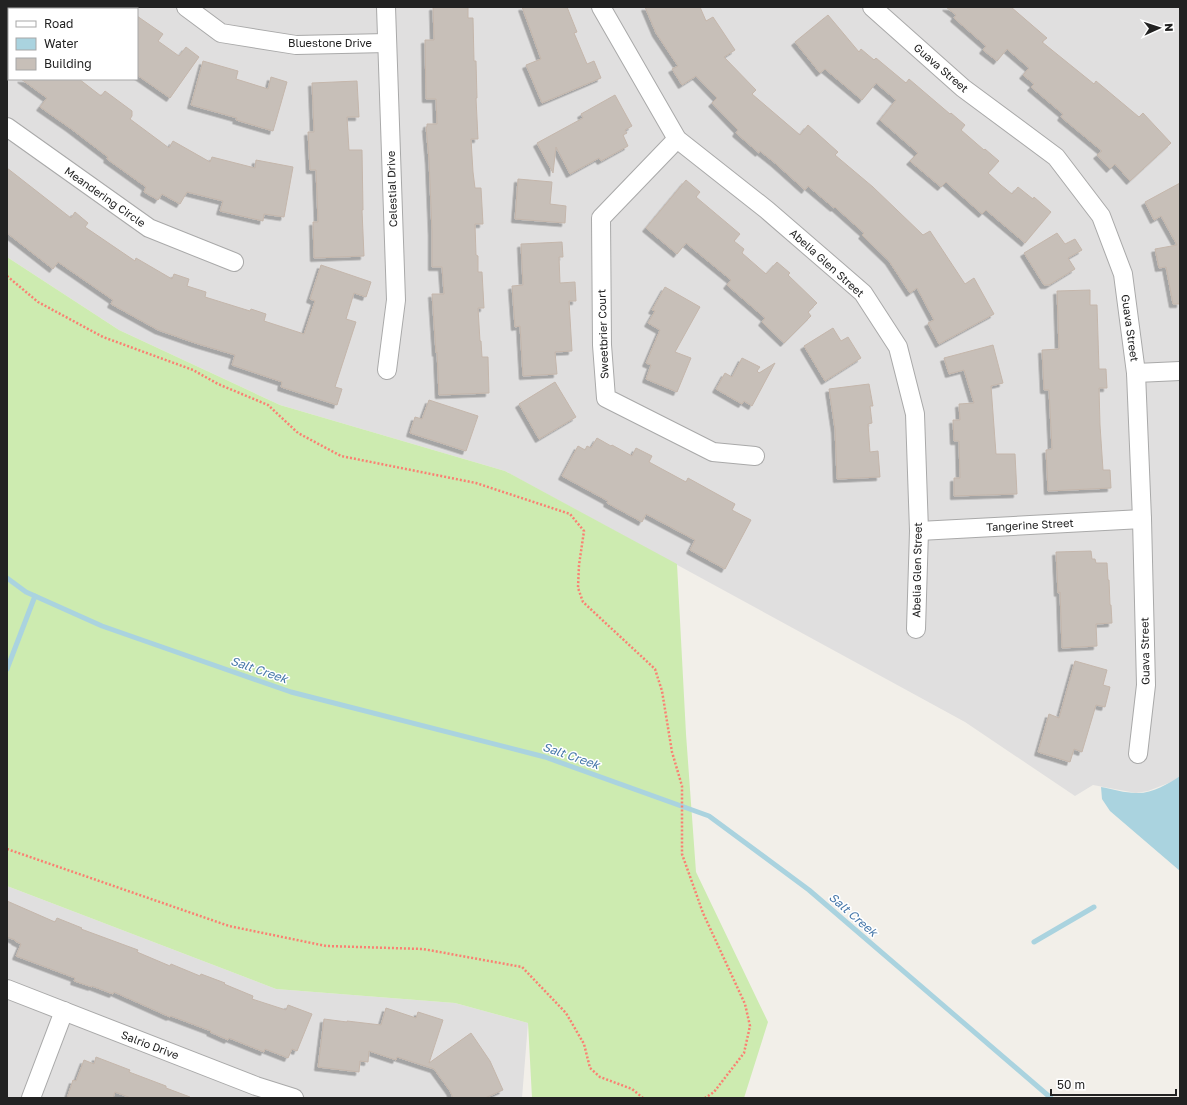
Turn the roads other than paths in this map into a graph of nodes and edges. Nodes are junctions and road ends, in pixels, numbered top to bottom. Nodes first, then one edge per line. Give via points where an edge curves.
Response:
1 (186, 7) edge
2 (386, 7) edge
3 (601, 7) edge
4 (872, 7) edge
5 (388, 42) junction
6 (7, 127) edge
7 (677, 139) junction
8 (234, 262) dead end
9 (387, 370) dead end
10 (1180, 371) edge
11 (1136, 374) junction
12 (755, 456) dead end
13 (1142, 519) junction
14 (918, 531) junction
15 (916, 629) dead end
16 (1138, 754) dead end
17 (7, 989) edge
18 (64, 1011) junction
19 (31, 1098) edge
20 (294, 1098) edge

1 - 5 street, Bluestone Drive via 221,33 296,45
2 - 5 street, Celestial Drive
3 - 7 street, Abelia Glen Street
4 - 11 street, Guava Street via 963,88 1056,157 1100,216 1123,274
5 - 9 street, Celestial Drive via 396,300
6 - 8 street, Meandering Circle via 149,228
7 - 12 street, Sweetbrier Court via 601,218 602,345 606,398 713,452
7 - 14 street, Abelia Glen Street via 767,210 863,293 898,347 915,414
10 - 11 street
11 - 13 street, Guava Street
13 - 14 street, Tangerine Street
13 - 16 street, Guava Street via 1146,685
14 - 15 street, Abelia Glen Street
17 - 18 street, Salrio Drive
18 - 19 street
18 - 20 street, Salrio Drive via 256,1086

